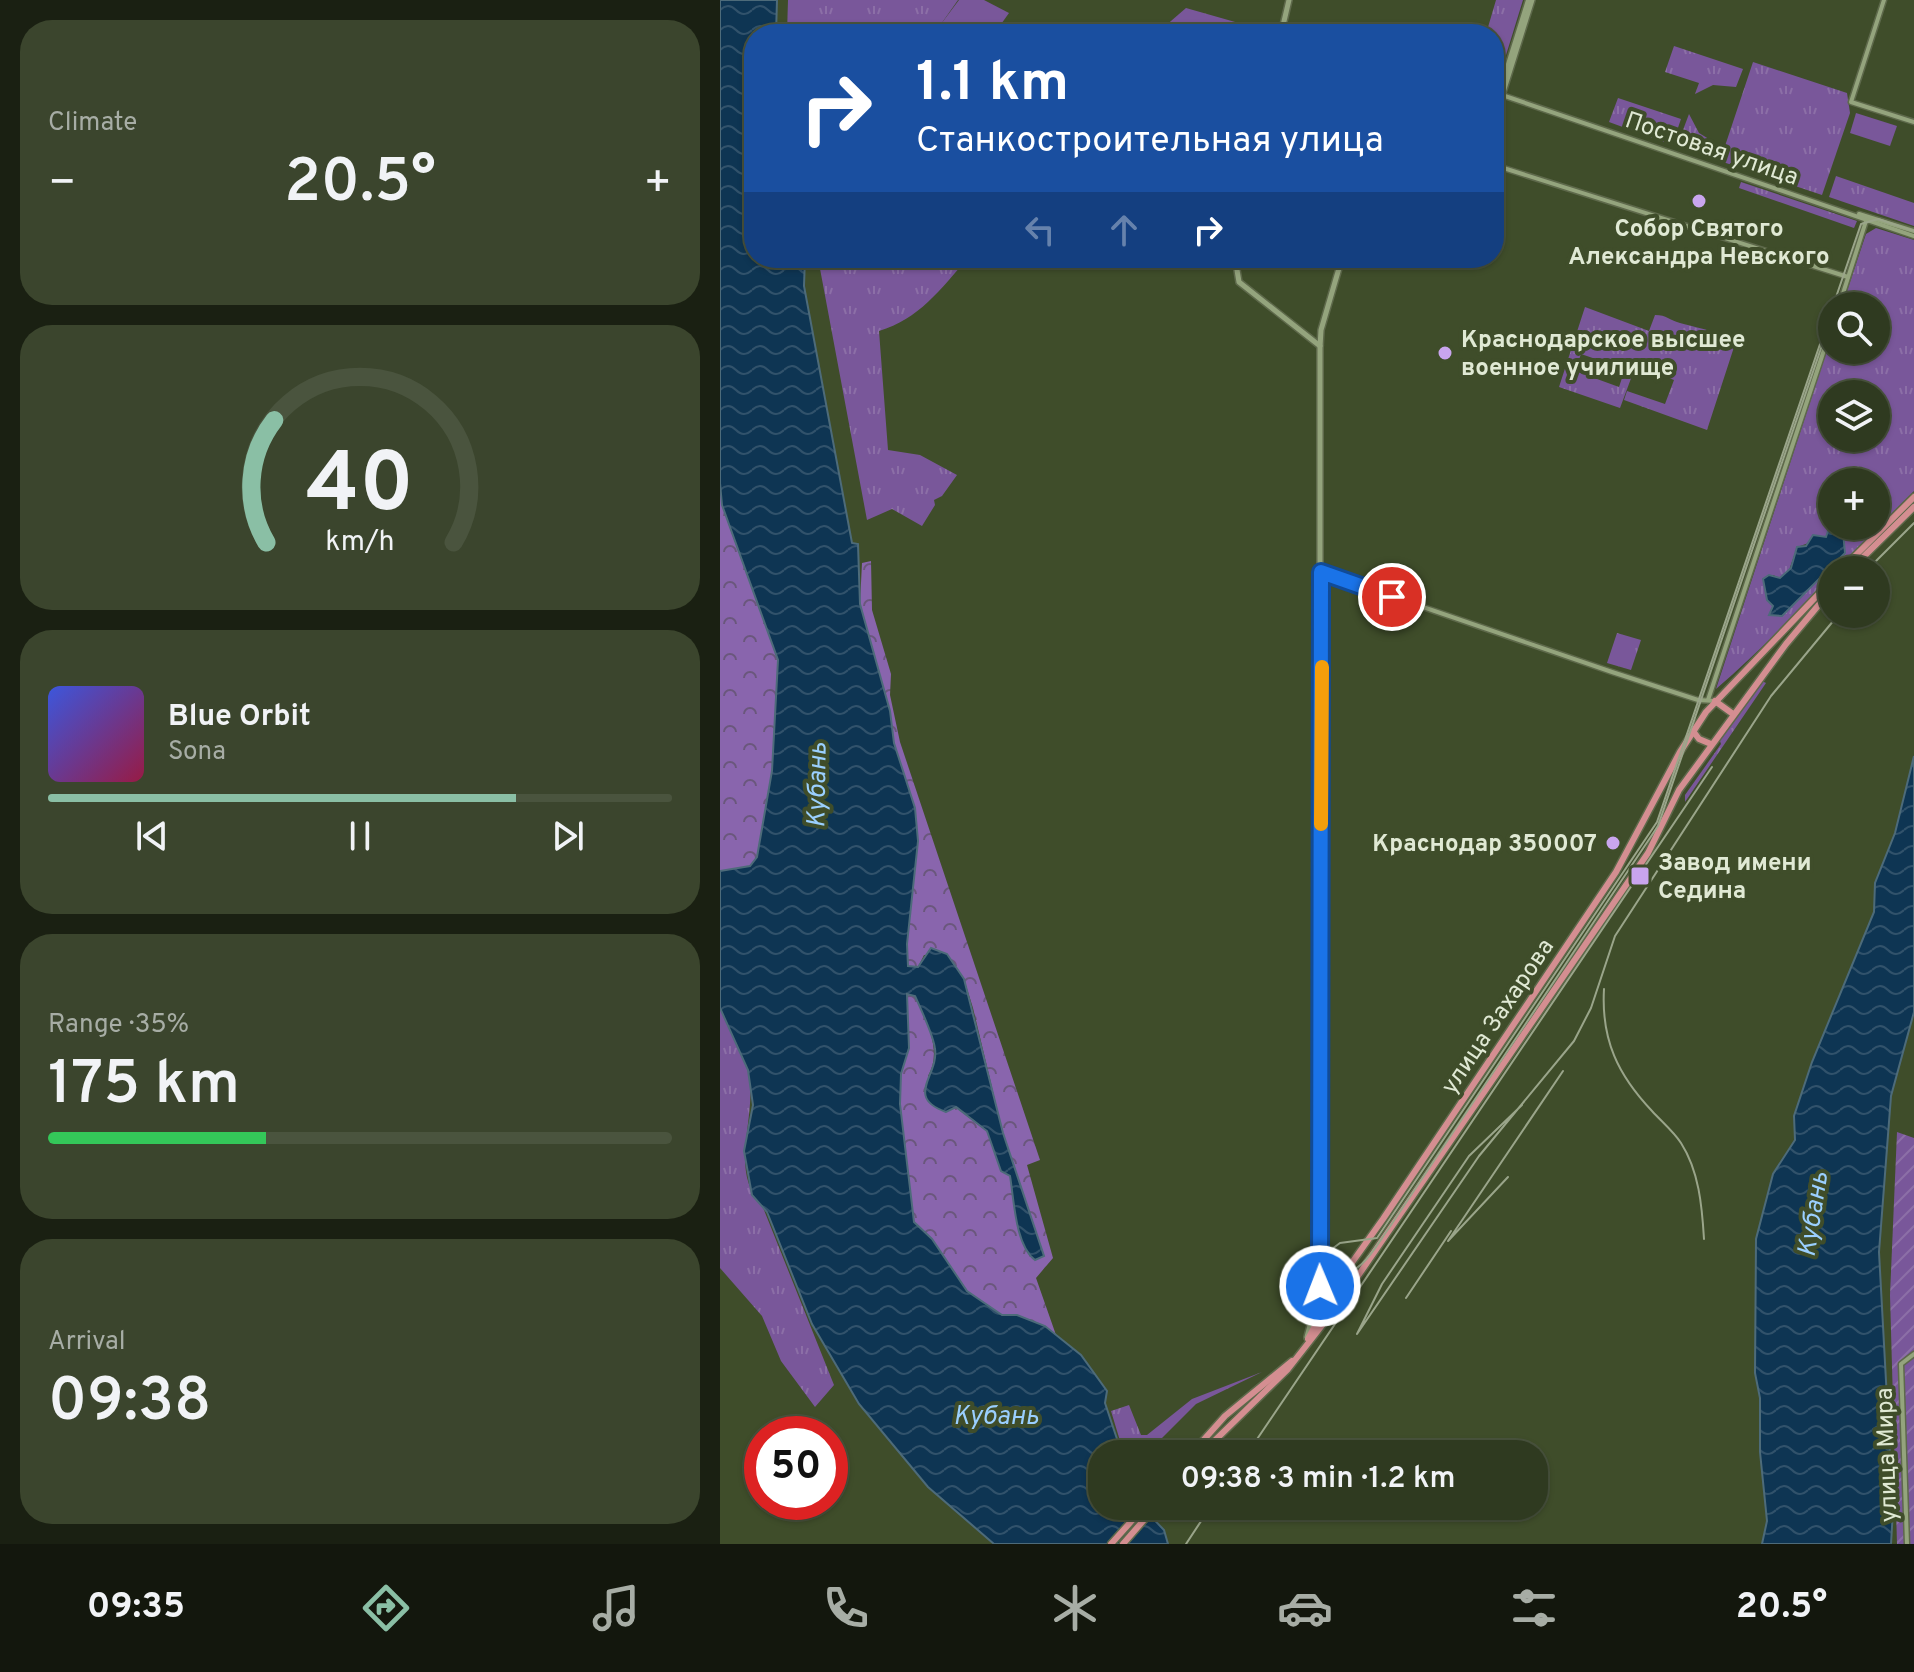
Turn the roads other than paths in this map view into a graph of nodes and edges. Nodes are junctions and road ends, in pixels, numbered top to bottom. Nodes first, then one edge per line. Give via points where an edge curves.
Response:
1 (1289, 0) edge
2 (1530, 0) edge
3 (1884, 0) edge
4 (1283, 24) edge
5 (1504, 83) edge
6 (1504, 94) edge
7 (1504, 94) edge
8 (1914, 122) edge
9 (1504, 168) edge
10 (1866, 221) junction
11 (1914, 234) edge
12 (1237, 268) edge
13 (1339, 268) edge
14 (1848, 277) junction
15 (1843, 292) edge
16 (1321, 330) junction
17 (1301, 333) junction
18 (1320, 347) junction
19 (1820, 364) edge
20 (1914, 497) edge
21 (1914, 507) edge
22 (1855, 556) edge
23 (1864, 556) edge
24 (1321, 572) junction
25 (1818, 594) edge
26 (1818, 607) edge
27 (1712, 700) junction
28 (1733, 714) junction
29 (1693, 731) junction
30 (1711, 744) junction
31 (1341, 1278) junction
32 (1320, 1286) junction
33 (1329, 1298) junction
34 (1318, 1301) junction
35 (1338, 1305) junction
36 (1323, 1312) junction
37 (1332, 1313) junction
38 (1303, 1349) junction
39 (1914, 1354) edge
40 (1208, 1440) edge
41 (1132, 1520) edge
42 (1144, 1520) edge
43 (1111, 1544) edge
44 (1123, 1544) edge
45 (1907, 1544) edge

1 - 4 main road
2 - 5 main road
3 - 8 street via 1851,102
6 - 10 street, Постовая улица
7 - 11 street, Постовая улица
9 - 14 street
10 - 11 street, Постовая улица
10 - 14 street
12 - 17 main road via 1239,282
13 - 16 main road
14 - 15 street
16 - 17 main road via 1312,336
16 - 18 main road
17 - 18 main road
18 - 24 main road
19 - 27 street, улица Захарова
20 - 22 main road
21 - 23 main road
24 - 27 street via 1612,672
24 - 32 main road
25 - 27 main road
26 - 28 main road, улица Захарова
27 - 28 main road
27 - 29 main road, улица Захарова
28 - 30 main road, улица Захарова
29 - 30 main road
29 - 31 main road, улица Захарова via 1616,872
30 - 35 main road, улица Захарова via 1679,790 1648,853
31 - 32 main road via 1327,1290
31 - 33 main road, улица Захарова
32 - 34 main road
33 - 35 main road
33 - 36 main road, улица Захарова
34 - 36 main road
34 - 38 main road
35 - 37 main road, улица Захарова
36 - 37 main road
36 - 38 main road, улица Захарова
37 - 38 main road, улица Захарова
38 - 40 main road, улица Захарова
39 - 45 street, улица Мира via 1901,1364
41 - 43 main road
42 - 44 main road

